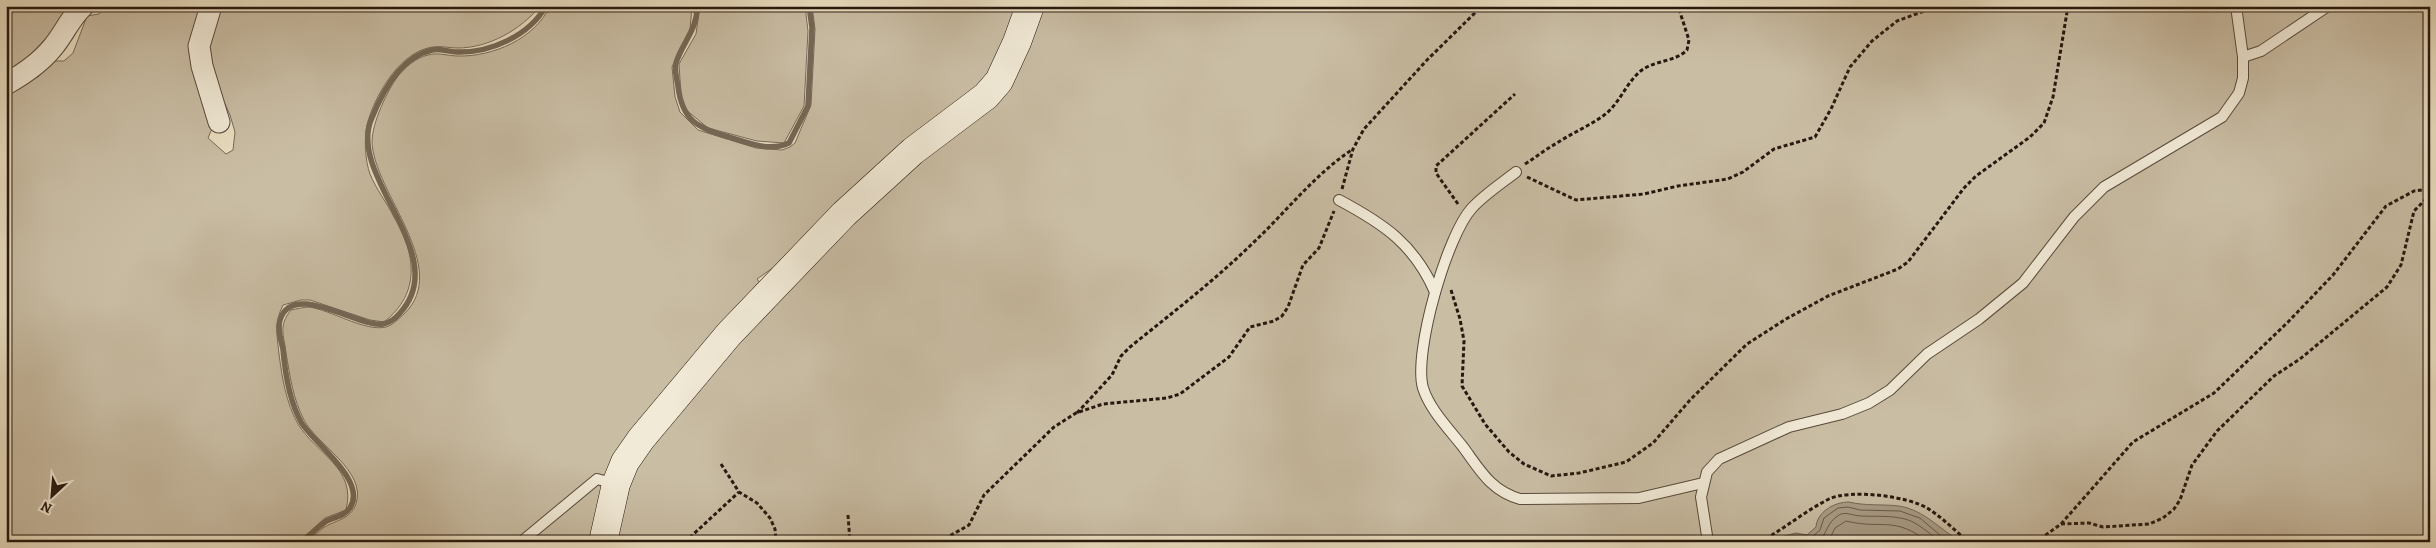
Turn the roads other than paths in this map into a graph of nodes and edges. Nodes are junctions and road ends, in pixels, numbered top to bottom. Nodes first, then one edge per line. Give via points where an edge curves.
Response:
1 (84, 6) edge
2 (211, 6) edge
3 (1030, 6) edge
4 (2236, 6) edge
5 (2328, 6) edge
6 (2243, 57) junction
7 (6, 84) edge
8 (219, 122) dead end
9 (1516, 172) road end
10 (1339, 200) road end
11 (1435, 292) junction
12 (1703, 483) junction
13 (616, 484) junction
14 (521, 542) edge
15 (603, 542) edge
16 (1708, 542) edge

1 - 7 street via 52,48
2 - 8 street via 199,46
3 - 13 street via 999,81 986,96 913,151 844,214 736,327 641,439 625,462
4 - 6 lane
5 - 6 lane via 2260,51
6 - 12 lane via 2239,94 2222,117 2104,187 2074,217 2023,283 1979,319 1927,354 1890,390 1842,414 1789,427 1719,459 1707,472
9 - 11 lane via 1472,208
10 - 11 lane via 1394,234 1418,259
11 - 12 lane via 1422,360 1420,378 1424,390 1433,408 1490,483 1506,495 1520,498 1639,498
12 - 16 lane
13 - 14 lane via 597,480
13 - 15 street

